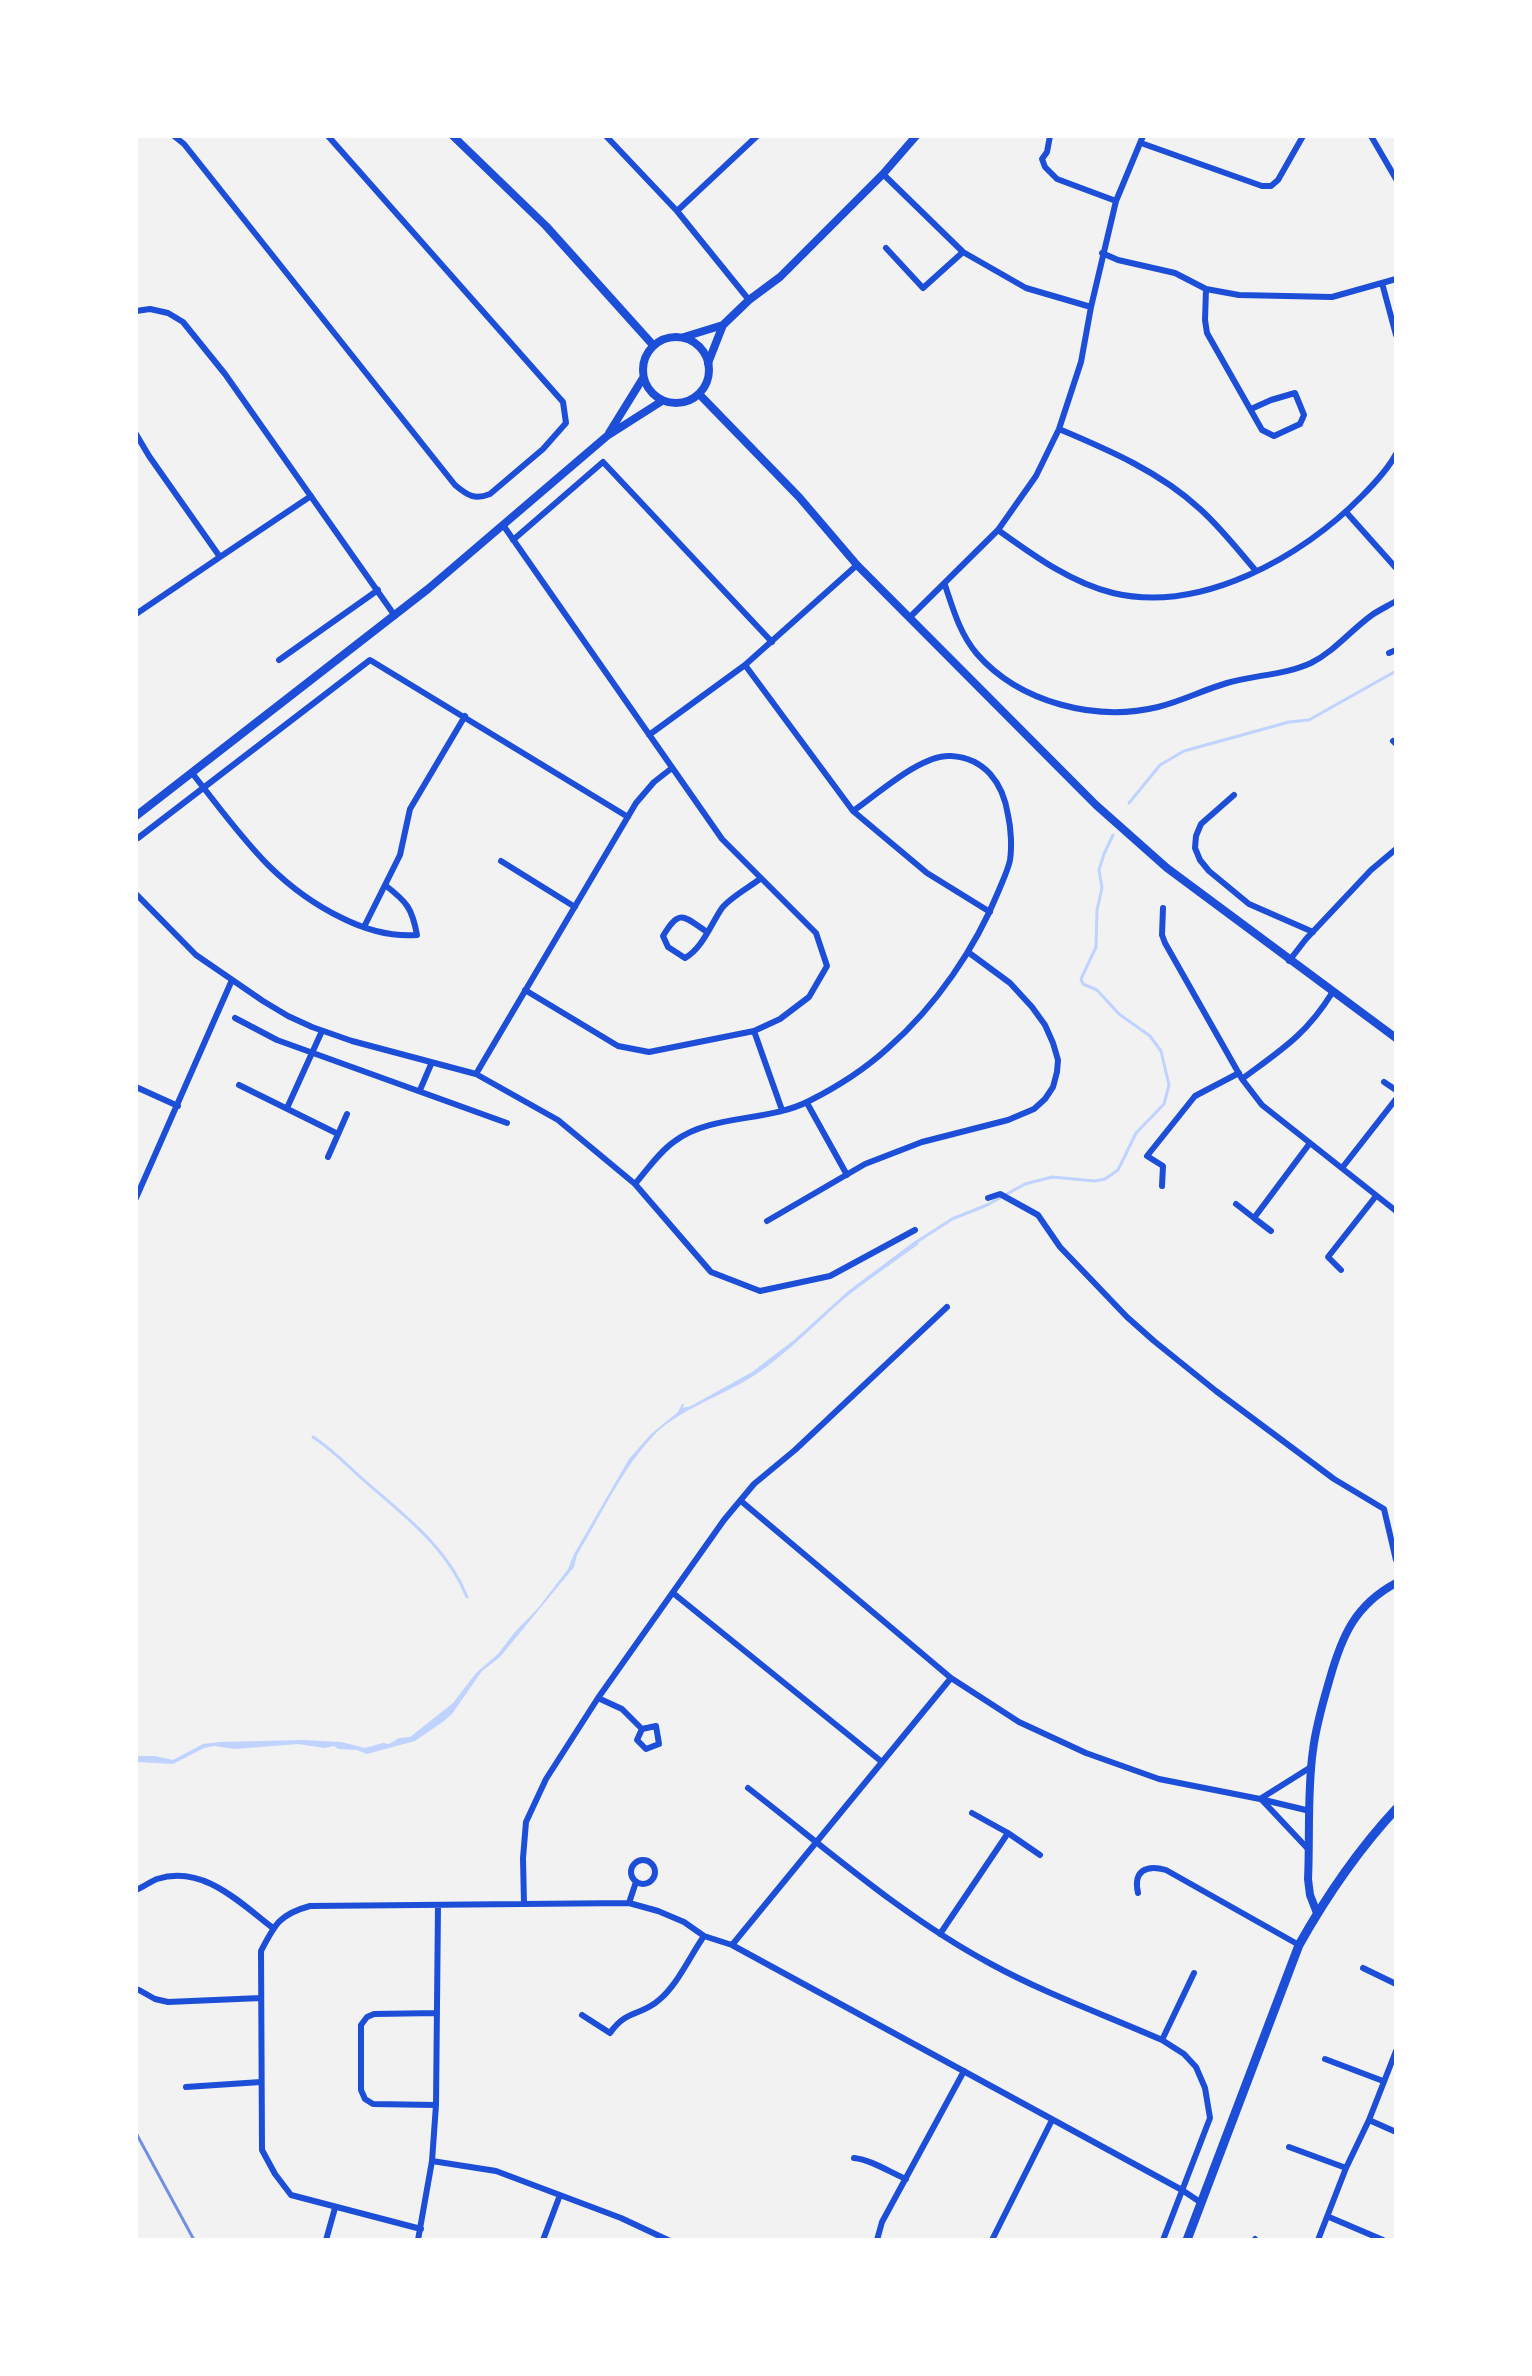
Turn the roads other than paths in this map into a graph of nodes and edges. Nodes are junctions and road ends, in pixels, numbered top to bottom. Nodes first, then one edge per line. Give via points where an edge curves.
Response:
1 (174, 136) edge
2 (328, 136) edge
3 (453, 136) edge
4 (606, 136) edge
5 (757, 136) edge
6 (916, 136) edge
7 (1050, 136) edge
8 (1303, 136) edge
9 (1371, 136) edge
10 (1142, 140) edge
11 (883, 174) junction
12 (1395, 179) edge
13 (1116, 201) junction
14 (677, 211) junction
15 (886, 248) dead end
16 (963, 252) junction
17 (1102, 253) junction
18 (1395, 279) edge
19 (1382, 284) junction
20 (1206, 289) junction
21 (749, 300) junction
22 (1090, 307) junction
23 (136, 311) edge
24 (723, 325) junction
25 (1395, 335) edge
26 (684, 337) junction
27 (653, 345) junction
28 (708, 363) junction
29 (643, 378) junction
30 (699, 394) junction
31 (662, 401) junction
32 (1251, 409) junction
33 (1059, 429) junction
34 (136, 434) edge
35 (607, 436) junction
36 (1395, 454) edge
37 (311, 496) junction
38 (1346, 512) junction
39 (503, 525) junction
40 (998, 530) junction
41 (513, 540) junction
42 (220, 557) junction
43 (857, 565) junction
44 (1395, 567) edge
45 (1256, 571) junction
46 (945, 585) junction
47 (378, 590) junction
48 (1395, 601) edge
49 (136, 614) edge
50 (395, 616) junction
51 (909, 618) junction
52 (772, 642) junction
53 (279, 660) dead end
54 (745, 665) junction
55 (465, 716) junction
56 (649, 735) junction
57 (672, 768) junction
58 (192, 773) junction
59 (204, 788) junction
60 (1234, 795) dead end
61 (854, 811) junction
62 (136, 816) edge
63 (628, 817) junction
64 (138, 838) dead end
65 (1395, 849) edge
66 (501, 861) dead end
67 (760, 879) junction
68 (385, 885) junction
69 (136, 894) edge
70 (575, 907) junction
71 (1163, 908) dead end
72 (990, 912) junction
73 (364, 927) junction
74 (707, 932) junction
75 (1313, 932) junction
76 (968, 952) junction
77 (1289, 961) junction
78 (232, 980) junction
79 (525, 990) junction
80 (1332, 993) junction
81 (235, 1018) dead end
82 (322, 1031) junction
83 (754, 1031) junction
84 (1395, 1038) edge
85 (312, 1052) junction
86 (432, 1062) junction
87 (477, 1074) junction
88 (1240, 1076) junction
89 (1384, 1082) dead end
90 (239, 1085) dead end
91 (136, 1087) edge
92 (420, 1090) junction
93 (1395, 1090) edge
94 (1395, 1098) edge
95 (807, 1103) junction
96 (178, 1106) junction
97 (287, 1108) junction
98 (782, 1110) junction
99 (347, 1114) dead end
100 (507, 1123) dead end
101 (338, 1134) junction
102 (1310, 1143) junction
103 (328, 1157) dead end
104 (1342, 1168) junction
105 (846, 1175) junction
106 (635, 1184) junction
107 (1162, 1186) dead end
108 (1376, 1196) junction
109 (136, 1198) edge
110 (988, 1198) dead end
111 (1236, 1204) dead end
112 (1395, 1211) edge
113 (1254, 1218) junction
114 (767, 1221) dead end
115 (915, 1230) dead end
116 (1271, 1231) dead end
117 (1341, 1270) dead end
118 (947, 1307) dead end
119 (741, 1501) junction
120 (1395, 1560) edge
121 (1395, 1583) edge
122 (674, 1593) junction
123 (951, 1678) junction
124 (598, 1698) junction
125 (642, 1729) dead end
126 (882, 1762) junction
127 (1311, 1767) junction
128 (748, 1788) dead end
129 (1260, 1798) junction
130 (1395, 1809) edge
131 (1310, 1811) junction
132 (972, 1813) dead end
133 (1008, 1833) junction
134 (817, 1841) junction
135 (1309, 1850) junction
136 (1040, 1855) dead end
137 (636, 1882) junction
138 (136, 1890) edge
139 (1138, 1893) dead end
140 (629, 1903) junction
141 (524, 1904) junction
142 (438, 1906) junction
143 (1317, 1913) junction
144 (273, 1928) junction
145 (940, 1934) junction
146 (704, 1936) junction
147 (732, 1945) junction
148 (1299, 1945) junction
149 (1363, 1968) dead end
150 (1194, 1973) dead end
151 (1395, 1984) edge
152 (139, 1990) dead end
153 (261, 1998) junction
154 (437, 2013) junction
155 (582, 2015) dead end
156 (1162, 2040) junction
157 (1395, 2051) edge
158 (1325, 2059) dead end
159 (964, 2071) junction
160 (1383, 2081) junction
161 (261, 2082) junction
162 (186, 2087) dead end
163 (436, 2105) junction
164 (1052, 2120) junction
165 (1369, 2120) junction
166 (1395, 2132) edge
167 (1289, 2147) dead end
168 (854, 2158) dead end
169 (432, 2161) junction
170 (1346, 2168) junction
171 (906, 2179) junction
172 (1182, 2190) junction
173 (560, 2194) junction
174 (1200, 2202) junction
175 (335, 2208) junction
176 (1329, 2217) junction
177 (421, 2229) junction
178 (326, 2240) edge
179 (418, 2240) edge
180 (543, 2240) edge
181 (668, 2240) edge
182 (877, 2240) edge
183 (992, 2240) edge
184 (1163, 2240) edge
185 (1187, 2240) edge
186 (1318, 2240) edge
187 (1383, 2240) edge

1 - 2 street via 455,485 478,499 490,494 556,436 566,423 563,402
3 - 27 main road via 546,226
4 - 14 street
5 - 14 street
6 - 11 street
7 - 13 street via 1042,159 1052,175
8 - 10 street via 1272,186 1262,186
9 - 12 street
10 - 13 street
11 - 16 street
11 - 21 street via 780,277
13 - 17 street
14 - 21 street
15 - 16 street via 923,288
16 - 22 street via 1026,288
17 - 20 street via 1175,273
17 - 22 street
18 - 19 street
19 - 20 street via 1332,297 1260,296
19 - 25 street
20 - 32 street via 1208,333
21 - 24 street
22 - 33 street via 1081,363
23 - 37 street via 168,313 183,322 225,374
24 - 26 street
24 - 28 street
26 - 27 main road via 674,336
26 - 28 main road via 695,342
27 - 29 main road via 645,355
28 - 30 main road via 709,374
29 - 31 main road via 652,394
29 - 35 main road
30 - 31 main road via 689,401
30 - 43 main road via 799,497
31 - 35 main road
32 - 32 street via 1294,393 1304,415 1300,424 1274,436 1262,430
33 - 40 street via 1036,476
33 - 45 street via 1117,453 1199,507
34 - 42 street
35 - 39 main road
36 - 38 street
37 - 42 street
37 - 47 street
38 - 44 street
38 - 45 street via 1310,542
39 - 41 street
39 - 50 main road
40 - 45 street via 1040,560 1113,593 1158,597 1194,594
40 - 46 street
41 - 52 street via 603,462
41 - 56 street
42 - 49 street
43 - 51 main road
43 - 52 street
46 - 48 street via 958,625 977,654 999,674 1049,701 1094,711 1156,707 1236,680 1298,668 1323,656 1371,615
46 - 51 street
47 - 50 street
47 - 53 street
50 - 58 main road
51 - 77 main road via 1096,805 1167,868
52 - 54 street
54 - 56 street
54 - 61 street
55 - 59 street via 369,660
55 - 63 street
55 - 68 street via 410,809 400,855
56 - 57 street
57 - 63 street via 654,782
57 - 67 street via 722,839
58 - 59 street
58 - 62 main road
59 - 64 street
59 - 73 street via 276,874 313,904
60 - 75 street via 1201,824 1195,848 1200,860 1249,904
61 - 72 street via 927,873
61 - 72 street via 935,758 951,756 973,761 990,771 1001,789 1009,816 1010,858
63 - 70 street
65 - 75 street
66 - 70 street
67 - 74 street via 724,906
67 - 83 street via 816,933 826,966 809,997 780,1019
68 - 73 street
68 - 73 street via 412,912 417,935 392,935
69 - 78 street via 196,955
70 - 79 street
71 - 88 street via 1165,943
72 - 76 street
74 - 74 street via 692,955 685,958 668,947 663,936 678,917
75 - 77 street
76 - 95 street via 941,990 888,1049
76 - 105 street via 1010,983 1044,1025 1058,1060 1053,1087 1034,1108 1015,1117 913,1146
77 - 80 main road
78 - 82 street via 271,1006
78 - 96 street
79 - 83 street via 610,1041 636,1050 665,1050
79 - 87 street
80 - 84 main road
80 - 88 street via 1296,1040
81 - 85 street via 277,1040
82 - 85 street
82 - 86 street
83 - 98 street
85 - 92 street
85 - 97 street
86 - 87 street
86 - 92 street
87 - 106 street via 558,1120
88 - 102 street via 1262,1105
88 - 107 street via 1195,1096 1147,1156 1163,1166
89 - 93 street
90 - 97 street
91 - 96 street
92 - 100 street
94 - 104 street
95 - 98 street
95 - 105 street
96 - 109 street
97 - 101 street
98 - 106 street via 691,1132 666,1148
99 - 101 street
101 - 103 street
102 - 104 street
102 - 113 street
104 - 108 street
105 - 114 street
106 - 115 street via 711,1272 760,1291 830,1276
108 - 112 street
108 - 117 street via 1328,1257
110 - 120 street via 1000,1194 1038,1215 1060,1247 1154,1341 1334,1479 1384,1509
111 - 113 street
113 - 116 street
118 - 119 street via 754,1484
119 - 122 street
119 - 123 street
121 - 127 main road via 1366,1605 1339,1646 1319,1712
122 - 124 street
122 - 126 street
123 - 126 street
123 - 129 street via 1019,1722 1086,1753 1159,1779
124 - 125 street via 622,1709
124 - 141 street via 546,1779 526,1822
126 - 134 street
127 - 129 street
127 - 131 main road
128 - 134 street
129 - 131 street
129 - 135 street
130 - 143 main road
131 - 135 main road
132 - 133 street
133 - 136 street
133 - 145 street
134 - 145 street via 874,1888
134 - 147 street
135 - 143 main road via 1310,1895
137 - 137 street via 646,1884 653,1878 655,1869 649,1861 640,1860 632,1865 631,1874
137 - 140 street
138 - 144 street via 182,1875 205,1881 222,1889
139 - 148 street via 1137,1876 1155,1867 1166,1870
140 - 141 street
140 - 146 street via 684,1922
141 - 142 street
142 - 144 street via 310,1906 291,1911
142 - 154 street
143 - 148 main road
144 - 153 street via 261,1951
145 - 156 street via 1001,1969
146 - 147 street
146 - 155 street via 666,1993 651,2006 618,2021 610,2033
147 - 159 street
148 - 174 main road
149 - 151 street
150 - 156 street
152 - 153 street via 168,2002
153 - 161 street
154 - 163 street
154 - 163 street via 374,2014 361,2025 361,2090 365,2099 373,2104
156 - 172 street via 1196,2067 1205,2088 1210,2118
157 - 160 street
158 - 160 street
159 - 164 street
159 - 171 street
160 - 165 street
161 - 162 street
161 - 175 street via 262,2150 275,2174 291,2195
163 - 169 street
164 - 172 street
164 - 183 street
165 - 166 street
165 - 170 street
167 - 170 street
168 - 171 street via 866,2159
169 - 173 street via 496,2171
169 - 177 street
170 - 176 street
171 - 182 street via 882,2222
172 - 174 street
172 - 184 street
173 - 180 street
173 - 181 street
174 - 185 main road
175 - 177 street
175 - 178 street
176 - 186 street
176 - 187 street
177 - 179 street

